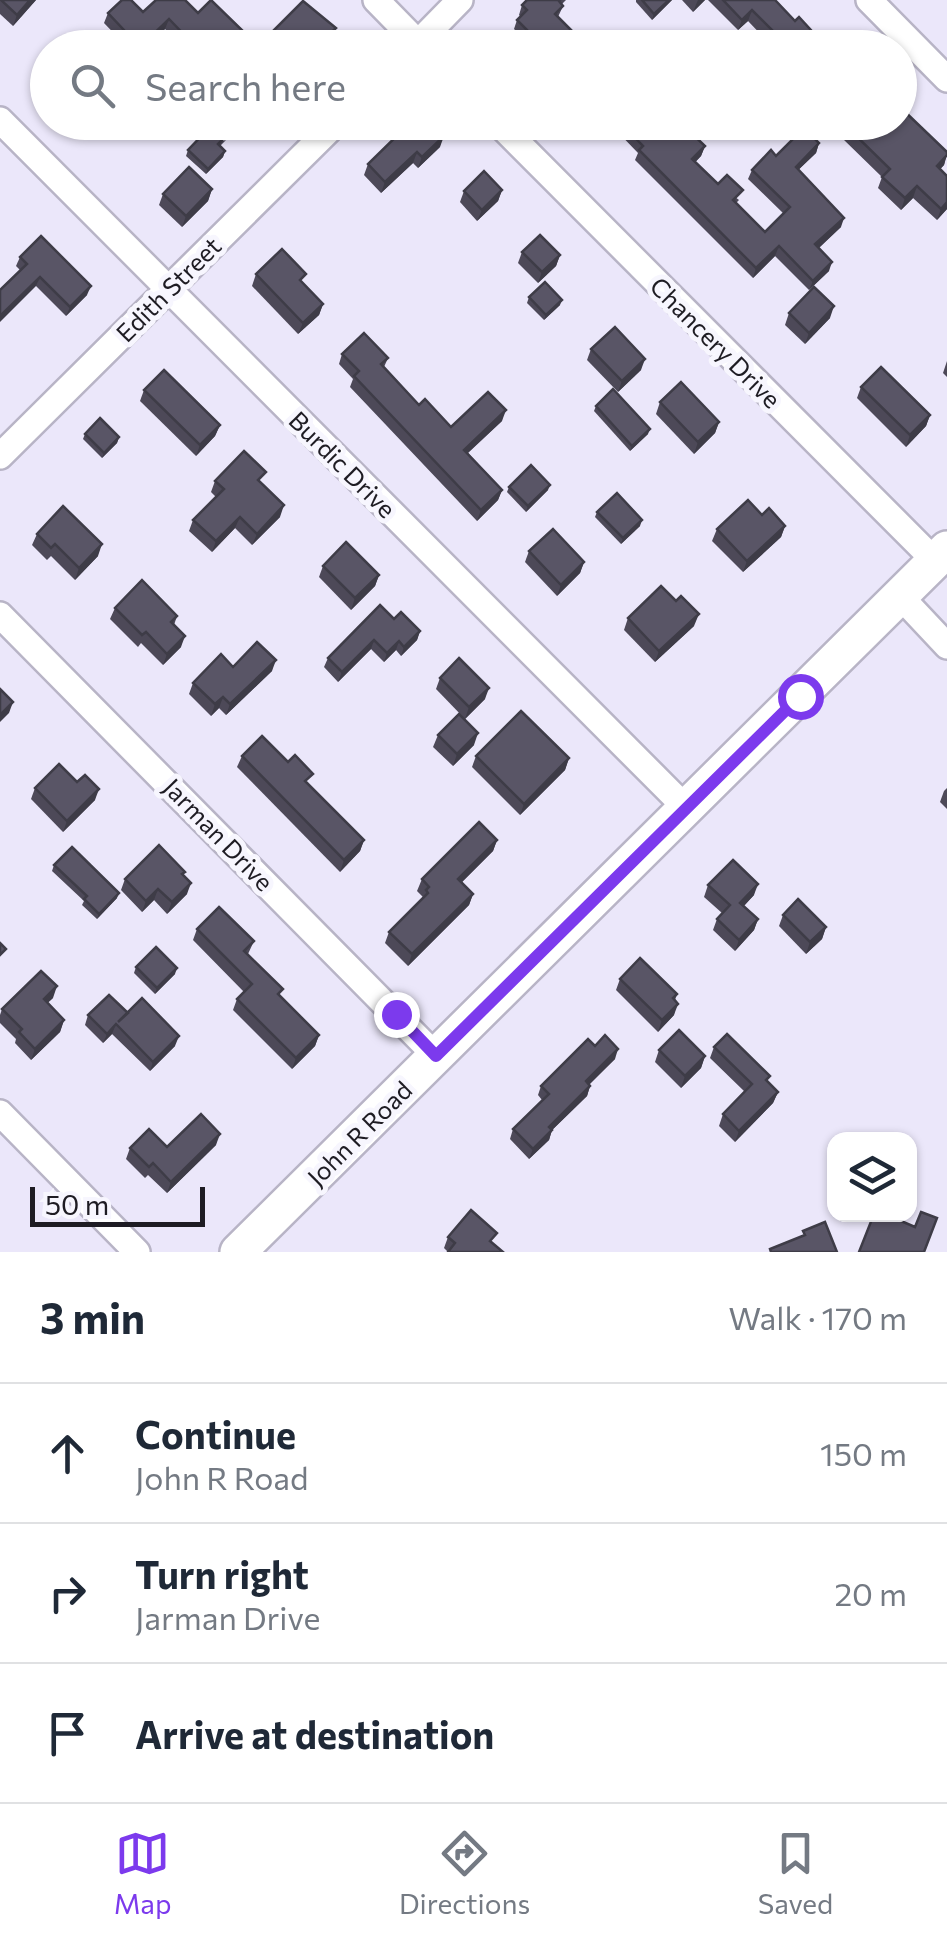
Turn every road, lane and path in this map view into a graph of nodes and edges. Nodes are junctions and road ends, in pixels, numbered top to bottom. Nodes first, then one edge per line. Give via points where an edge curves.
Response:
1 (376, 0) edge
2 (460, 0) edge
3 (869, 0) edge
4 (403, 30) edge
5 (433, 30) edge
6 (899, 30) edge
7 (917, 49) edge
8 (947, 79) edge
9 (0, 120) edge
10 (319, 140) edge
11 (516, 140) edge
12 (168, 290) junction
13 (0, 456) edge
14 (941, 555) edge
15 (900, 596) junction
16 (0, 614) edge
17 (947, 646) edge
18 (686, 808) junction
19 (436, 1056) junction
20 (0, 1113) edge
21 (137, 1252) edge
22 (238, 1252) edge

1 - 4 street
2 - 5 street
3 - 6 street
7 - 8 street
9 - 12 street, Burdic Drive
10 - 12 street, Edith Street
11 - 14 street, Chancery Drive
12 - 13 street, Edith Street
12 - 18 street, Burdic Drive
14 - 15 main road, John R Road
15 - 17 street
15 - 18 main road, John R Road
16 - 19 street, Jarman Drive
18 - 19 main road, John R Road
19 - 22 main road, John R Road
20 - 21 street

